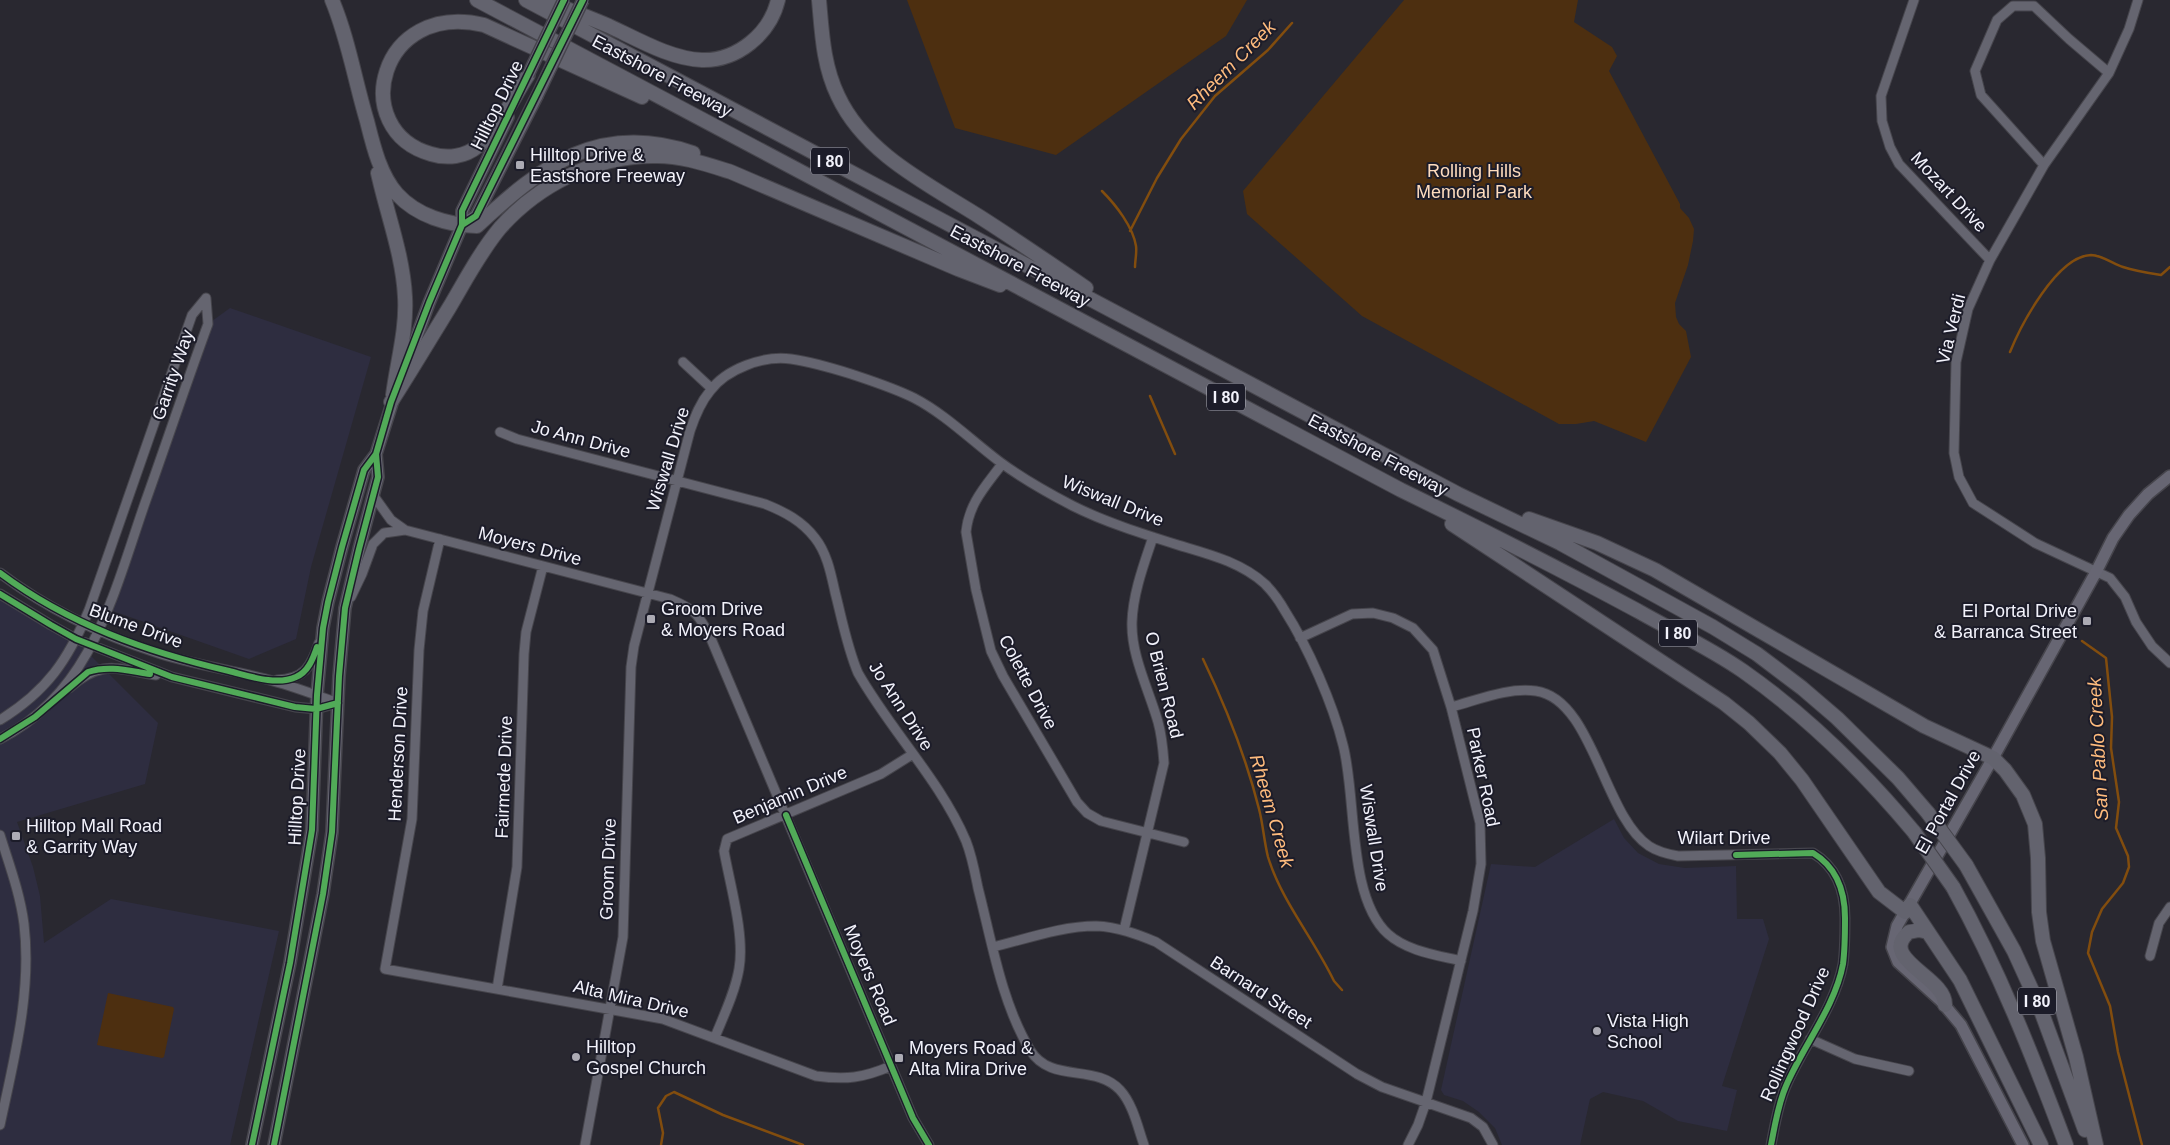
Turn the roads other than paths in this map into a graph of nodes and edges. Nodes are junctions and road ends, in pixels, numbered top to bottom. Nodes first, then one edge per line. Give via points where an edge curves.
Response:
1 (332, 0) edge
2 (477, 0) edge
3 (526, 0) edge
4 (545, 0) edge
5 (564, 0) edge
6 (583, 0) edge
7 (778, 0) edge
8 (819, 0) edge
9 (1914, 0) edge
10 (2138, 0) edge
11 (2109, 73) junction
12 (528, 75) junction
13 (372, 141) junction
14 (746, 142) junction
15 (2044, 166) junction
16 (751, 179) junction
17 (462, 225) junction
18 (1990, 260) junction
19 (1050, 304) junction
20 (1134, 322) junction
21 (683, 362) dead end
22 (711, 388) junction
23 (392, 402) junction
24 (500, 432) dead end
25 (376, 454) junction
26 (1002, 464) junction
27 (2170, 476) edge
28 (677, 481) junction
29 (1402, 490) junction
30 (1458, 494) junction
31 (373, 495) junction
32 (405, 530) junction
33 (1153, 537) junction
34 (440, 540) junction
35 (543, 566) junction
36 (2096, 572) junction
37 (0, 573) edge
38 (647, 593) junction
39 (0, 594) edge
40 (345, 608) junction
41 (83, 624) junction
42 (323, 628) junction
43 (99, 631) junction
44 (76, 638) junction
45 (1300, 638) junction
46 (91, 645) junction
47 (2170, 663) edge
48 (172, 678) junction
49 (272, 681) junction
50 (317, 695) junction
51 (55, 699) junction
52 (338, 703) junction
53 (1451, 707) junction
54 (316, 709) junction
55 (0, 720) edge
56 (0, 738) edge
57 (913, 754) junction
58 (1993, 758) junction
59 (786, 815) junction
60 (1149, 833) junction
61 (0, 835) edge
62 (1184, 842) dead end
63 (2170, 907) edge
64 (1907, 908) junction
65 (1124, 930) junction
66 (1928, 932) junction
67 (993, 947) junction
68 (2150, 956) dead end
69 (1461, 961) junction
70 (1843, 964) joint
71 (385, 969) joint
72 (498, 989) junction
73 (1945, 1005) junction
74 (610, 1009) junction
75 (715, 1037) junction
76 (1810, 1039) junction
77 (891, 1066) junction
78 (1909, 1071) dead end
79 (1426, 1102) junction
80 (0, 1125) edge
81 (1774, 1144) edge
82 (252, 1145) edge
83 (274, 1145) edge
84 (585, 1145) edge
85 (929, 1145) edge
86 (1144, 1145) edge
87 (1408, 1145) edge
88 (1494, 1145) edge
89 (2023, 1145) edge
90 (2041, 1145) edge
91 (2066, 1145) edge
92 (2090, 1145) edge
93 (2096, 1145) edge

1 - 13 highway
2 - 14 highway, Eastshore Freeway / I 80
3 - 20 highway, Eastshore Freeway / I 80
4 - 7 highway via 674,54 702,60 728,56 751,42 771,19
5 - 12 main road, Hilltop Drive, bridge
6 - 17 main road, Hilltop Drive, bridge via 476,216
8 - 20 highway via 824,52 831,81 845,110 862,134 907,170
9 - 18 street, Mozart Drive via 1881,96 1882,121 1899,164
10 - 11 street, Via Verdi via 2129,30
11 - 15 street, Via Verdi
11 - 15 street via 2034,6 2013,6 1997,20 1975,71 1980,95
12 - 14 highway via 486,139 457,156 436,156 404,138 390,119 383,95 382,84 389,58 404,35 426,22 462,18
12 - 17 main road, Hilltop Drive via 462,212
13 - 17 highway via 385,176 398,195 436,219
13 - 23 highway via 405,297
14 - 19 highway, Eastshore Freeway / I 80
15 - 18 street, Via Verdi
16 - 17 highway via 686,150 654,143 620,143 586,150 550,165 517,189 477,226
16 - 19 highway via 958,269
16 - 23 highway via 684,158 638,156 591,167 543,191 513,215 487,246
17 - 23 main road, Hilltop Drive
18 - 36 street, Via Verdi via 1968,309 1956,362 1954,453 1959,477 1973,503 2036,543
19 - 29 highway, Eastshore Freeway / I 80
20 - 30 highway, Eastshore Freeway / I 80
21 - 22 street
22 - 26 street, Wiswall Drive via 745,366 766,360 788,359 837,370 916,399
22 - 28 street, Wiswall Drive via 698,408
23 - 25 main road, Hilltop Drive
24 - 28 street, Jo Ann Drive
25 - 31 main road, Hilltop Drive via 378,477
25 - 42 main road, Hilltop Drive via 364,470
26 - 33 street, Wiswall Drive via 1076,507
26 - 60 street, Colette Drive via 973,502 966,532 991,651 1002,676 1077,802 1101,821
27 - 36 main road, El Portal Drive via 2129,515
28 - 38 street, Wiswall Drive
28 - 57 street, Jo Ann Drive via 783,511 816,539 831,574 858,673
29 - 64 highway via 1750,723 1802,780 1879,892
29 - 91 highway, Eastshore Freeway / I 80, bridge via 1553,565 1742,670 1788,705 1886,798 1953,888 1975,927 2016,1015
30 - 58 highway via 1596,543 1655,570 1924,726
30 - 92 highway, Eastshore Freeway / I 80, bridge via 1560,543 1757,654 1837,718 1898,778 1966,865 2014,951 2040,1008
31 - 32 street via 391,520
31 - 40 main road, Hilltop Drive
32 - 34 street, Moyers Drive
32 - 40 street via 384,534 373,544
33 - 45 street, Wiswall Drive via 1227,560 1245,571 1265,585 1285,610
33 - 60 street, O Brien Road via 1138,585 1132,624 1136,654 1163,744 1164,763
34 - 35 street, Moyers Drive
34 - 71 street, Henderson Drive via 423,611 412,819
35 - 38 street, Moyers Drive
35 - 72 street, Fairmede Drive via 526,632 517,867
36 - 47 street, Via Verdi via 2110,578 2125,597 2152,646
36 - 58 main road, El Portal Drive
37 - 41 street, Blume Drive
38 - 59 street, Moyers Road via 688,607 699,615
38 - 74 street, Groom Drive via 631,667 622,937
39 - 44 street, Blume Drive
40 - 52 main road, Hilltop Drive
41 - 43 street, Blume Drive
41 - 43 street, Garrity Way via 192,314 206,298 208,324 110,610
41 - 44 street, Garrity Way
42 - 49 street via 309,667 294,678
42 - 50 main road, Hilltop Drive
43 - 46 street, Garrity Way
43 - 49 street, Blume Drive via 156,652
44 - 46 street, Blume Drive
44 - 55 street, Garrity Way via 54,675 37,693
45 - 53 street, Parker Road via 1352,614 1373,613 1393,618 1413,628 1432,650
45 - 69 street, Wiswall Drive via 1332,708 1344,747 1362,887 1369,910 1388,934 1407,947
46 - 48 street, Blume Drive
46 - 51 street, Garrity Way
48 - 51 street via 98,669 88,672
48 - 54 street, Blume Drive
49 - 50 street, Blume Drive
50 - 52 street, Blume Drive
50 - 54 main road, Hilltop Drive
51 - 56 street, Garrity Way via 35,717
52 - 54 street, Blume Drive
52 - 83 main road, Hilltop Drive via 331,841 312,958
53 - 69 street, Parker Road via 1480,823 1481,848 1473,911
53 - 70 street, Wilart Drive via 1517,690 1538,691 1556,698 1575,718 1629,824 1648,846 1662,853 1686,856 1813,853 1841,884 1845,899
54 - 82 main road, Hilltop Drive via 309,853
57 - 59 street, Benjamin Drive via 881,774
57 - 67 street, Jo Ann Drive via 952,812 967,843
58 - 64 main road, El Portal Drive
58 - 93 highway via 2023,795 2034,824 2043,941 2076,1057
59 - 75 street, Benjamin Drive via 727,840 724,851 741,953 731,996
59 - 77 street, Moyers Road
60 - 62 street, Colette Drive
60 - 65 street, O Brien Road
61 - 80 street via 21,909 26,963 22,1018
63 - 68 street via 2159,923
64 - 66 highway
64 - 73 main road, El Portal Drive via 1897,926 1892,947 1898,962
65 - 67 street, Barnard Street via 1096,926
65 - 79 street, Barnard Street via 1156,942 1357,1074 1382,1087
66 - 73 highway via 1909,932 1901,942 1901,951 1907,961 1944,995
66 - 90 highway via 1960,980
67 - 86 street, Jo Ann Drive via 1004,991 1031,1052 1058,1071 1094,1075 1120,1090
69 - 79 street, Parker Road
70 - 76 street, Rollingwood Drive via 1837,984
71 - 72 street, Alta Mira Drive
72 - 74 street, Alta Mira Drive
73 - 89 main road, El Portal Drive via 1960,1025
74 - 75 street, Alta Mira Drive via 663,1020
74 - 84 street, Groom Drive
75 - 77 street, Alta Mira Drive via 816,1076 859,1078
76 - 78 street via 1855,1059
76 - 81 street, Rollingwood Drive via 1786,1086
77 - 85 street, Moyers Road via 913,1118
79 - 87 street, Parker Road
79 - 88 street, Barnard Street via 1471,1118

